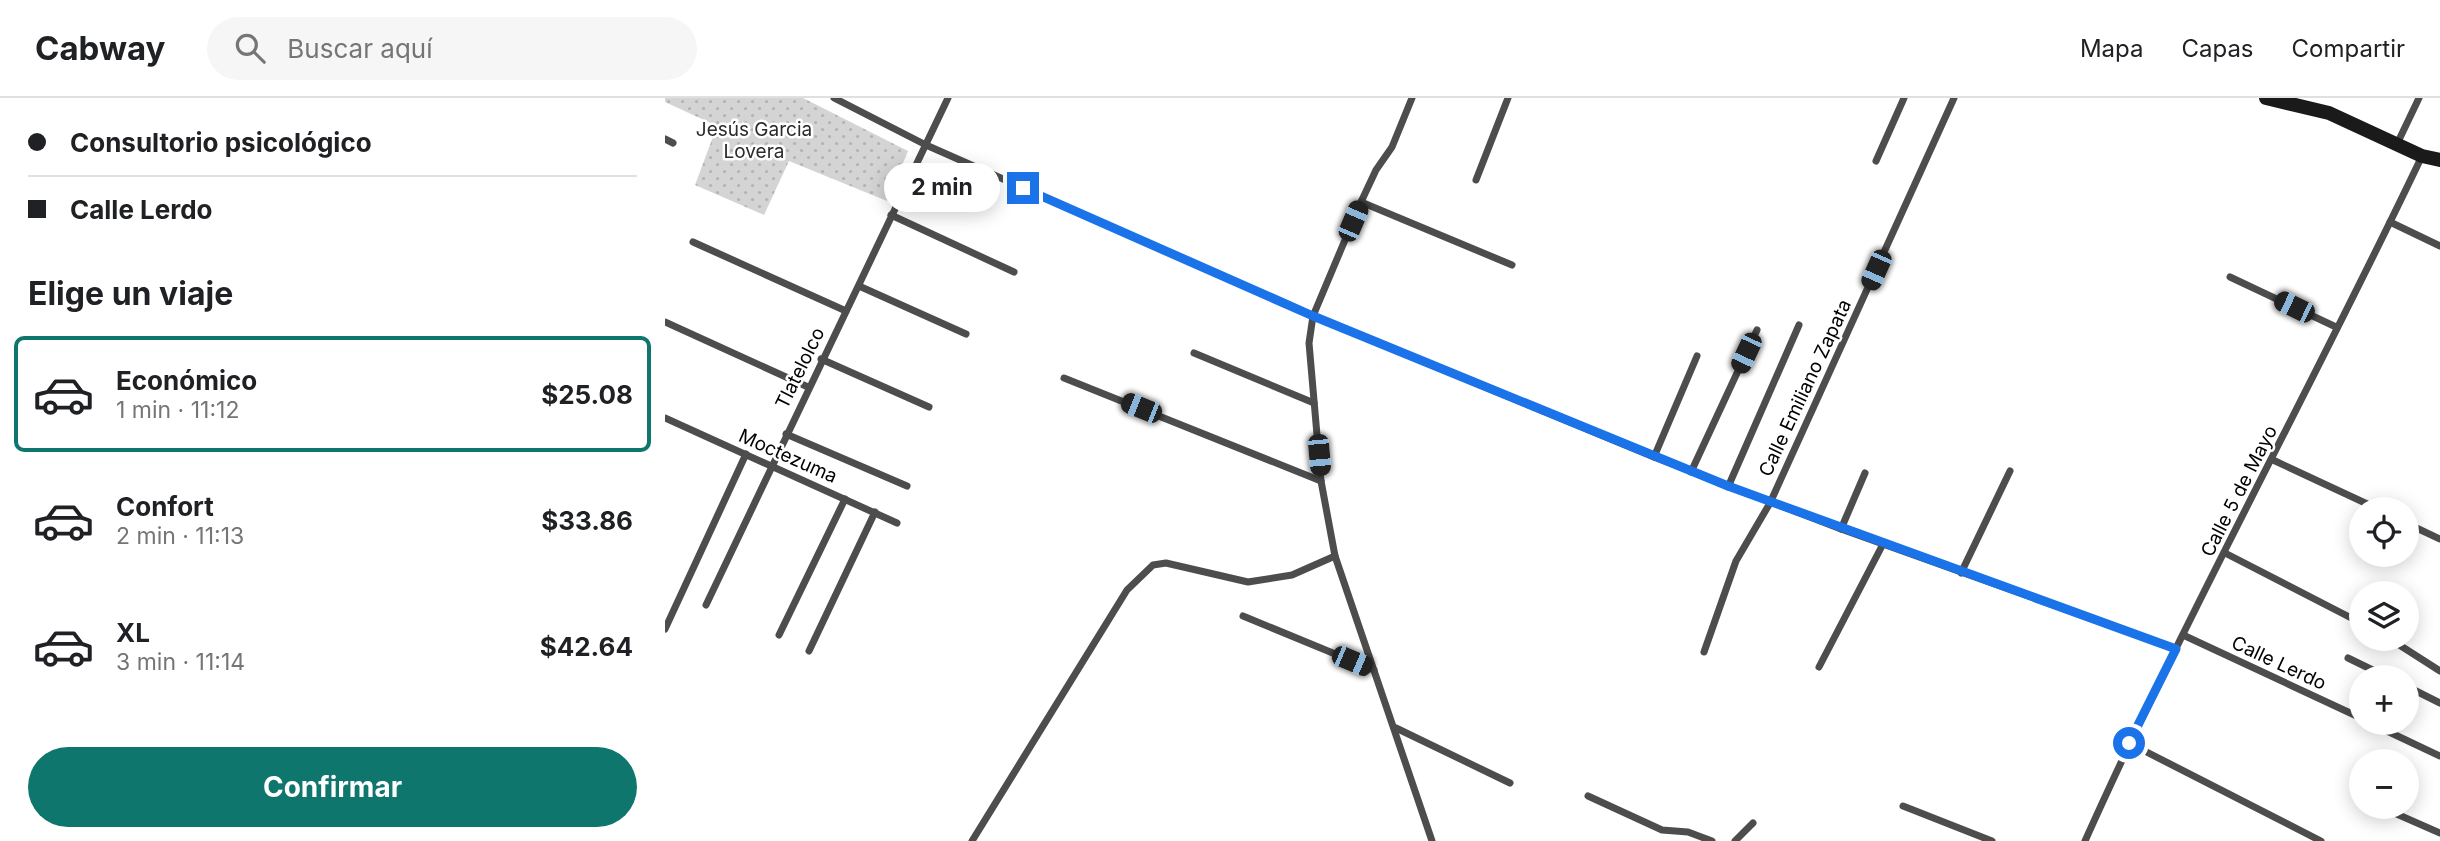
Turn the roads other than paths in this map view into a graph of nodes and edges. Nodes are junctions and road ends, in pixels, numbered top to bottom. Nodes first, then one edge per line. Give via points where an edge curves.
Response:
1 (834, 98) edge
2 (948, 98) edge
3 (1412, 98) edge
4 (1508, 98) edge
5 (1904, 98) edge
6 (1954, 98) edge
7 (2266, 98) edge
8 (2419, 98) edge
9 (2397, 144) junction
10 (926, 145) junction
11 (2422, 156) junction
12 (1876, 160) dead end
13 (2440, 160) edge
14 (1476, 180) dead end
15 (1361, 202) junction
16 (891, 215) junction
17 (2391, 222) junction
18 (693, 242) dead end
19 (2440, 246) edge
20 (1512, 265) dead end
21 (1014, 272) dead end
22 (2230, 277) dead end
23 (859, 286) junction
24 (846, 311) junction
25 (1313, 316) junction
26 (665, 322) edge
27 (1799, 325) dead end
28 (2336, 327) junction
29 (1757, 330) dead end
30 (966, 334) dead end
31 (1193, 353) dead end
32 (1697, 356) dead end
33 (821, 359) junction
34 (1064, 378) dead end
35 (808, 387) junction
36 (1314, 403) junction
37 (929, 407) dead end
38 (665, 419) edge
39 (786, 434) junction
40 (746, 454) junction
41 (1654, 457) junction
42 (2273, 460) junction
43 (772, 466) junction
44 (2010, 471) dead end
45 (1691, 472) junction
46 (1865, 473) dead end
47 (1321, 481) junction
48 (907, 486) dead end
49 (1728, 486) junction
50 (2352, 497) edge
51 (845, 499) junction
52 (1769, 503) junction
53 (875, 512) junction
54 (897, 523) dead end
55 (2419, 529) edge
56 (1841, 530) junction
57 (2440, 539) edge
58 (1883, 544) junction
59 (2225, 553) junction
60 (1335, 556) junction
61 (1961, 573) junction
62 (706, 605) dead end
63 (1243, 616) dead end
64 (2349, 617) edge
65 (665, 629) edge
66 (779, 635) dead end
67 (2183, 635) junction
68 (2176, 649) junction
69 (809, 651) dead end
70 (2409, 651) edge
71 (1704, 652) dead end
72 (2348, 658) dead end
73 (2362, 665) edge
74 (1819, 667) dead end
75 (1374, 670) junction
76 (2440, 671) edge
77 (2419, 692) edge
78 (2440, 703) edge
79 (2349, 712) edge
80 (1396, 728) junction
81 (2395, 735) edge
82 (2129, 743) junction
83 (2440, 756) edge
84 (1510, 783) dead end
85 (1588, 796) dead end
86 (1903, 806) dead end
87 (2408, 819) edge
88 (1753, 823) dead end
89 (2440, 833) edge
90 (972, 841) edge
91 (1432, 841) edge
92 (1712, 841) edge
93 (1735, 841) edge
94 (1992, 841) edge
95 (2085, 841) edge
96 (2321, 841) edge

1 - 10 street
2 - 10 street, Tlatelolco
3 - 15 street via 1392,147
4 - 14 street
5 - 12 street
6 - 52 street, Calle Emiliano Zapata
7 - 9 main road via 2329,113
8 - 9 street
9 - 11 main road
10 - 16 street, Tlatelolco
10 - 25 street
11 - 13 main road
11 - 17 street, Calle 5 de Mayo
15 - 20 street
15 - 25 street
16 - 21 street
16 - 23 street, Tlatelolco
17 - 19 street
17 - 28 street, Calle 5 de Mayo
18 - 24 street
22 - 28 street
23 - 24 street, Tlatelolco
23 - 30 street
24 - 33 street, Tlatelolco
25 - 36 street
25 - 41 street
26 - 35 street
27 - 49 street
28 - 42 street, Calle 5 de Mayo
29 - 45 street
31 - 36 street
32 - 41 street
33 - 35 street, Tlatelolco
33 - 37 street
34 - 47 street
35 - 39 street, Tlatelolco
36 - 47 street
38 - 40 street, Moctezuma
39 - 43 street, Tlatelolco
39 - 48 street
40 - 43 street, Moctezuma
40 - 65 street
41 - 45 street
42 - 50 street
42 - 59 street, Calle 5 de Mayo
43 - 51 street, Moctezuma
43 - 62 street, Tlatelolco
44 - 61 street
45 - 49 street
46 - 56 street
47 - 60 street
49 - 52 street
51 - 53 street, Moctezuma
51 - 66 street
52 - 56 street
52 - 71 street, Calle Emiliano Zapata via 1736,561
53 - 54 street, Moctezuma
53 - 69 street
55 - 57 street
56 - 58 street
58 - 61 street
58 - 74 street
59 - 64 street
59 - 67 street, Calle 5 de Mayo
60 - 75 street
60 - 90 street via 1292,575 1248,583 1166,562 1147,569 1108,618
61 - 68 street
63 - 75 street
67 - 68 street, Calle 5 de Mayo
67 - 79 street, Calle Lerdo
68 - 82 street, Calle 5 de Mayo
70 - 76 street
72 - 73 street
75 - 80 street
77 - 78 street
80 - 84 street
80 - 91 street
81 - 83 street
82 - 95 street, Calle 5 de Mayo
82 - 96 street
85 - 92 street via 1662,830 1688,832
86 - 94 street
87 - 89 street
88 - 93 street

